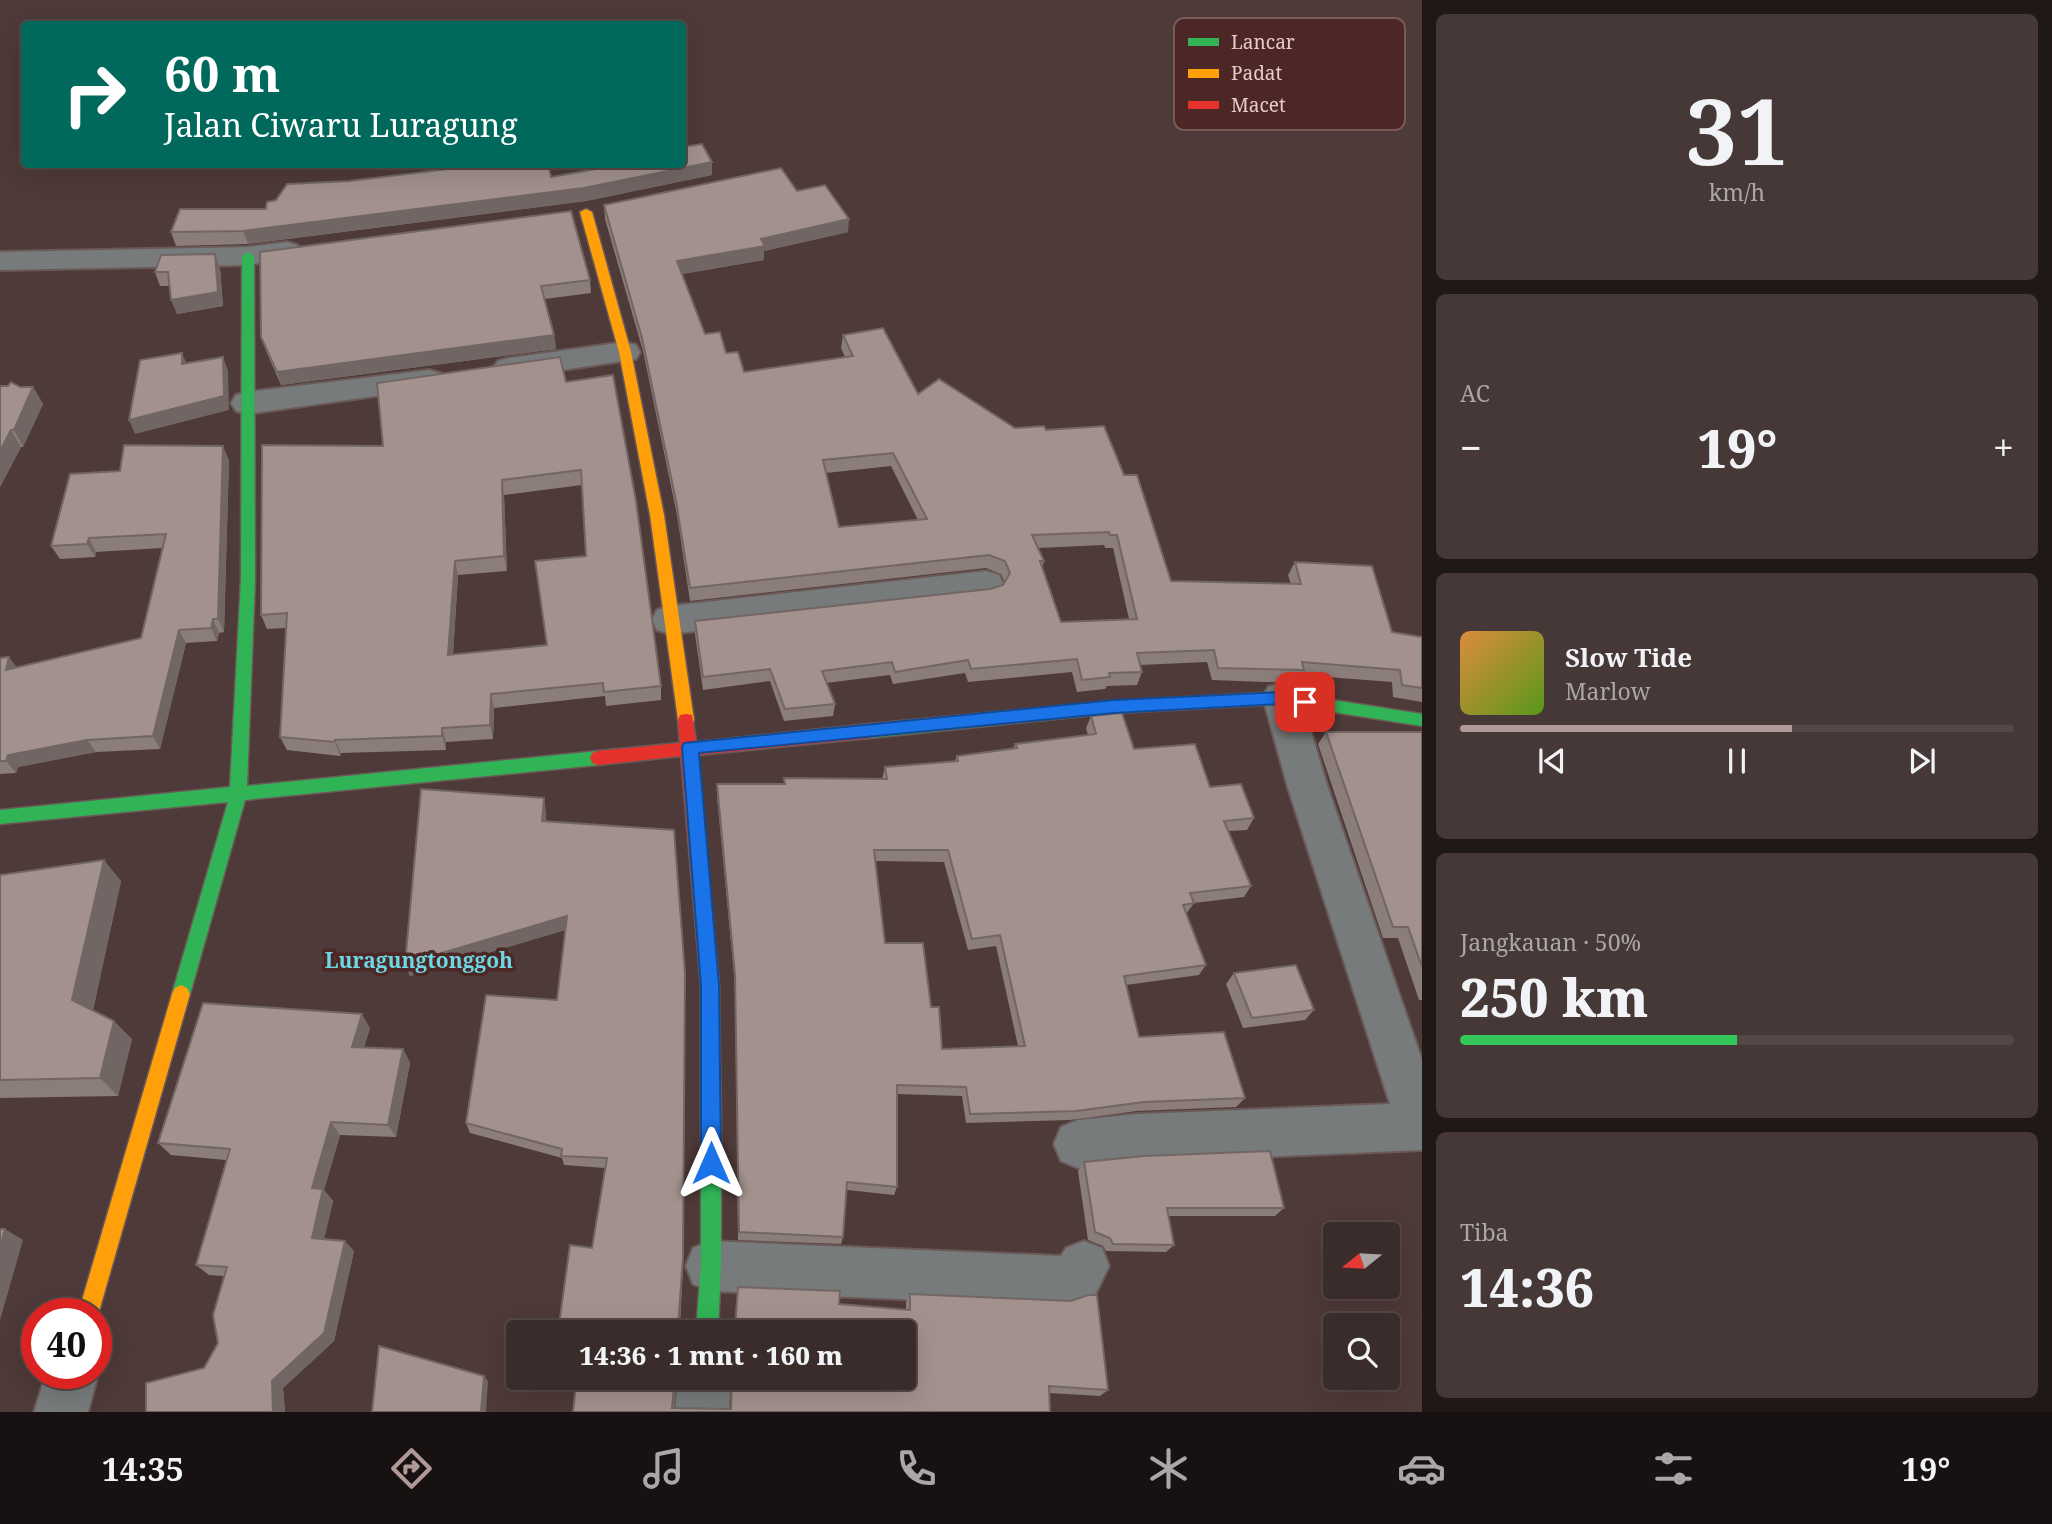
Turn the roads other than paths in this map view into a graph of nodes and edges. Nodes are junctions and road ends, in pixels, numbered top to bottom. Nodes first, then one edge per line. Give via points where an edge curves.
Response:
1 (586, 211) dead end
2 (316, 247) edge
3 (248, 256) junction
4 (0, 261) edge
5 (625, 352) junction
6 (247, 403) junction
7 (986, 585) dead end
8 (670, 620) junction
9 (1282, 698) junction
10 (1422, 720) edge
11 (690, 747) junction
12 (238, 794) junction
13 (0, 817) edge
14 (1421, 1126) edge
15 (1078, 1144) dead end
16 (712, 1266) junction
17 (1084, 1266) dead end
18 (94, 1298) edge
19 (708, 1320) edge
20 (68, 1389) edge
21 (704, 1390) edge
22 (61, 1412) edge
23 (702, 1412) edge

1 - 5 street
2 - 3 street
3 - 4 street
3 - 6 street
5 - 6 street
5 - 8 street via 657,515
6 - 12 street via 248,579
7 - 8 street
8 - 11 street
9 - 10 street
9 - 11 street via 1114,707
9 - 14 street
11 - 12 street
11 - 16 street via 710,985
12 - 13 street
12 - 18 street
14 - 15 street
16 - 17 street via 1064,1281 1078,1275
16 - 19 street
20 - 22 street
21 - 23 street

